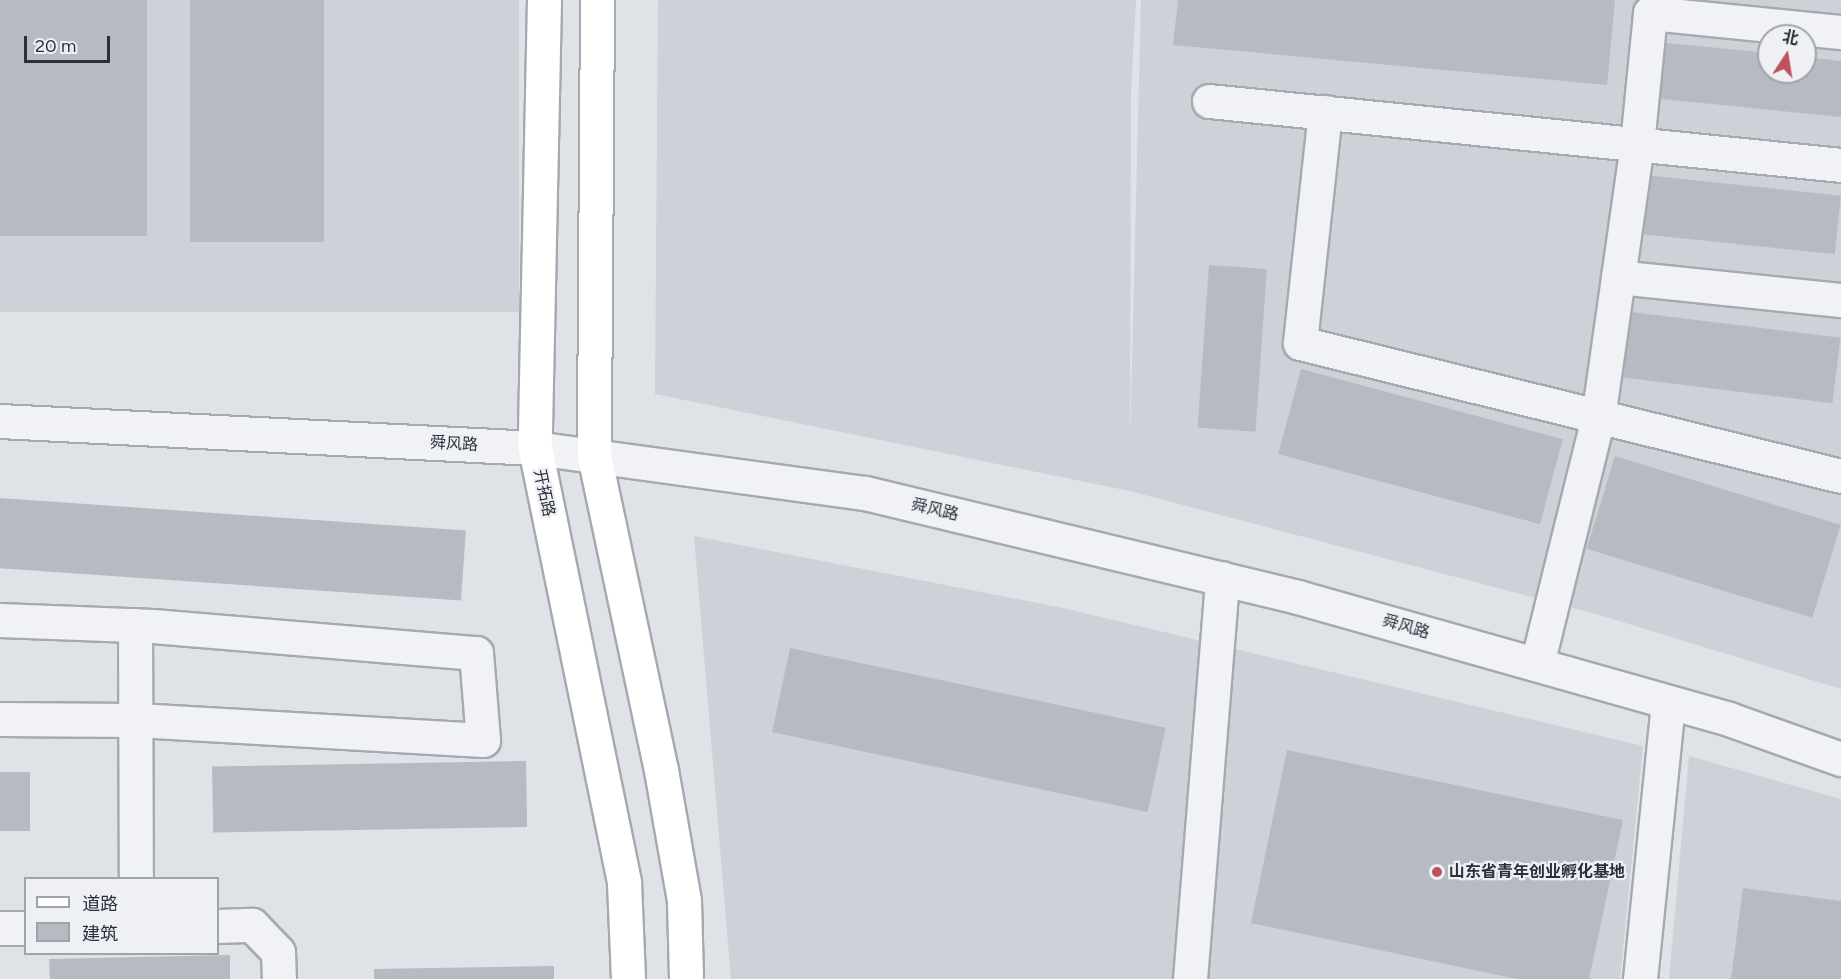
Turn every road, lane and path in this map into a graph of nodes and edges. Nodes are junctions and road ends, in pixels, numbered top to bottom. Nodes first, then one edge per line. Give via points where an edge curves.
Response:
1 (544, 0) edge
2 (597, 0) edge
3 (1841, 32) edge
4 (1209, 101) dead end
5 (1326, 112) junction
6 (1637, 144) junction
7 (1841, 165) edge
8 (1618, 277) junction
9 (1841, 300) edge
10 (1598, 418) junction
11 (0, 421) edge
12 (535, 448) junction
13 (594, 455) junction
14 (1841, 476) edge
15 (1222, 578) junction
16 (0, 620) edge
17 (135, 625) junction
18 (1537, 664) junction
19 (1668, 702) junction
20 (0, 719) edge
21 (133, 720) junction
22 (1841, 759) edge
23 (136, 877) edge
24 (219, 926) edge
25 (0, 928) edge
26 (24, 928) edge
27 (279, 979) edge
28 (628, 979) edge
29 (686, 979) edge
30 (1190, 979) edge
31 (1640, 979) edge

1 - 12 main road, 开拓路
2 - 13 main road
3 - 6 street via 1650,13
4 - 5 street
5 - 6 street
5 - 10 street via 1300,343
6 - 7 street
6 - 8 street
8 - 9 street
8 - 10 street
10 - 14 street
10 - 18 street
11 - 12 street, 舜风路
12 - 13 street, 舜风路
12 - 28 main road, 开拓路 via 624,883
13 - 15 street, 舜风路 via 865,493
13 - 29 main road via 663,781 684,901
15 - 18 street, 舜风路
15 - 30 street
16 - 17 street
17 - 21 street
17 - 21 street via 476,653 483,740
18 - 19 street, 舜风路
19 - 22 street, 舜风路
19 - 31 street
20 - 21 street
21 - 23 street
24 - 27 street via 252,925 278,952
25 - 26 street

